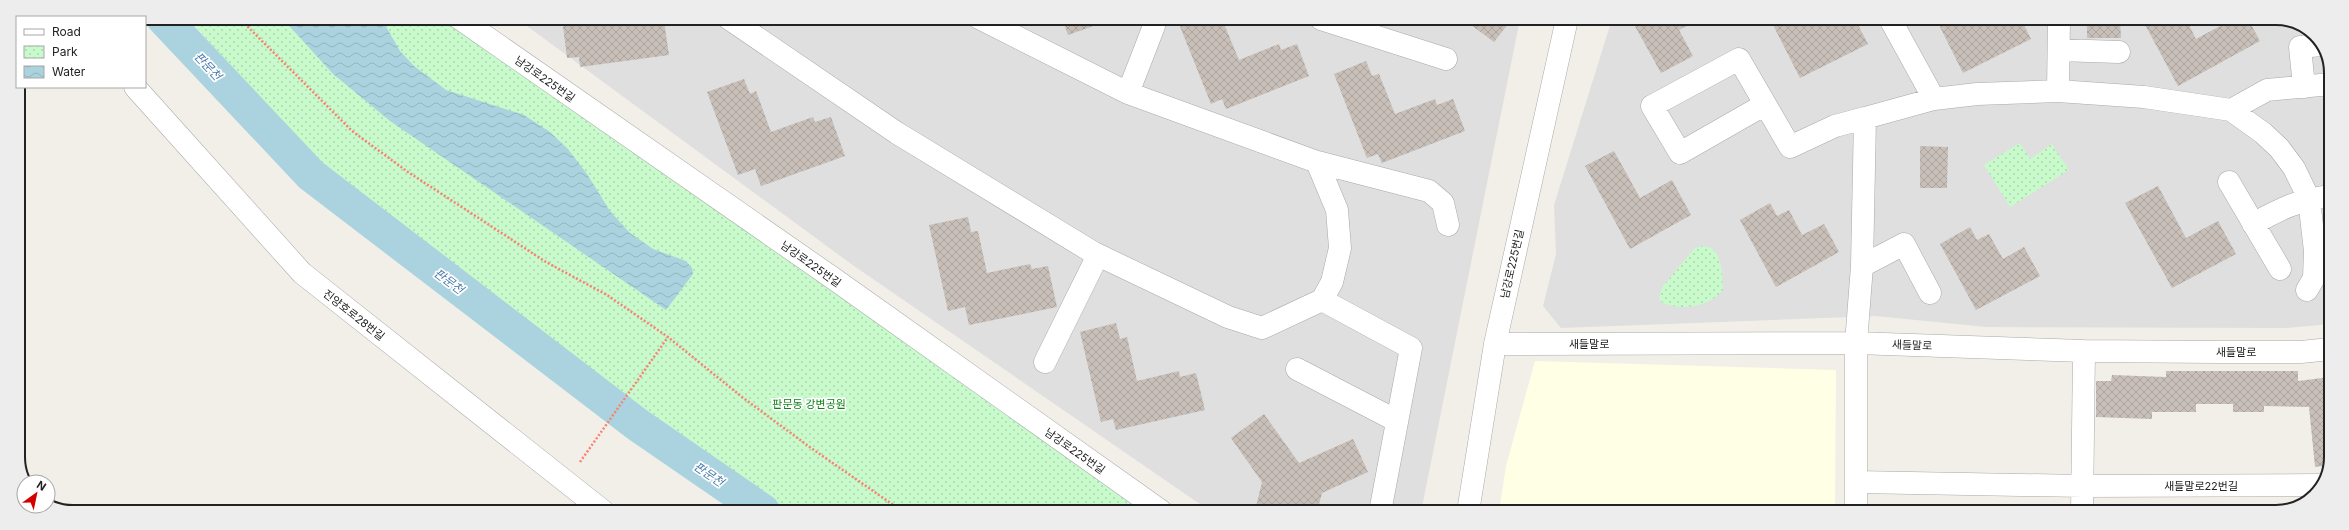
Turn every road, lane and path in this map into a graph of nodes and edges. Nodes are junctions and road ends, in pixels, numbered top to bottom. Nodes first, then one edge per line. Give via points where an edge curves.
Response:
1 (246, 25) edge
2 (469, 25) edge
3 (738, 25) edge
4 (993, 25) edge
5 (1340, 25) edge
6 (1566, 25) edge
7 (1893, 25) edge
8 (2060, 25) edge
9 (1154, 26) dead end
10 (2316, 46) edge
11 (2059, 50) junction
12 (2119, 52) dead end
13 (1446, 59) dead end
14 (2324, 85) edge
15 (2304, 87) junction
16 (136, 88) edge
17 (2058, 91) junction
18 (1128, 93) junction
19 (1934, 100) junction
20 (1764, 105) junction
21 (2231, 110) junction
22 (1865, 118) junction
23 (1317, 162) junction
24 (2229, 182) dead end
25 (2324, 197) edge
26 (2309, 199) junction
27 (2253, 224) junction
28 (1448, 225) dead end
29 (1098, 255) junction
30 (1862, 266) junction
31 (2280, 269) dead end
32 (2307, 290) dead end
33 (1930, 293) dead end
34 (1322, 300) junction
35 (668, 337) junction
36 (1856, 343) junction
37 (1494, 344) junction
38 (2324, 350) edge
39 (2084, 351) junction
40 (1045, 362) dead end
41 (1297, 369) dead end
42 (1397, 421) junction
43 (580, 462) dead end
44 (1856, 482) junction
45 (2315, 485) edge
46 (2083, 486) junction
47 (595, 505) edge
48 (893, 505) edge
49 (1153, 505) edge
50 (1381, 505) edge
51 (1469, 505) edge
52 (1856, 505) edge
53 (2082, 505) edge

1 - 35 path via 352,132 408,172 546,262 607,295
2 - 49 street, 남강로225번길
3 - 29 street via 897,133
4 - 18 street
5 - 13 street
6 - 37 street, 남강로225번길
7 - 19 street
8 - 11 street
9 - 18 street
10 - 15 street via 2300,47
11 - 12 street
11 - 17 street
14 - 15 street
15 - 21 street via 2267,90
16 - 47 street, 진양호로28번길 via 302,274
17 - 19 street via 1977,94
17 - 21 street via 2144,97
18 - 23 street
19 - 22 street
20 - 20 street via 1739,59 1652,106 1680,153
20 - 22 street via 1790,147 1835,126
21 - 26 street via 2279,148 2294,168
22 - 30 street
23 - 28 street via 1429,191 1443,203
23 - 34 street via 1337,210 1340,248 1332,282
24 - 27 street
25 - 26 street
26 - 27 street via 2286,206
26 - 32 street via 2315,251 2314,278
27 - 31 street
29 - 34 street via 1228,317 1262,328
29 - 40 street
30 - 33 street via 1904,244
30 - 36 street
34 - 42 street via 1412,348
35 - 43 path
35 - 48 path via 804,444
36 - 37 street, 새들말로
36 - 39 street, 새들말로
36 - 44 street
37 - 51 street, 남강로225번길
38 - 39 street, 새들말로 via 2301,352
39 - 46 street
41 - 42 street
42 - 50 street
44 - 46 street, 새들말로22번길
44 - 52 street
45 - 46 street, 새들말로22번길
46 - 53 street

